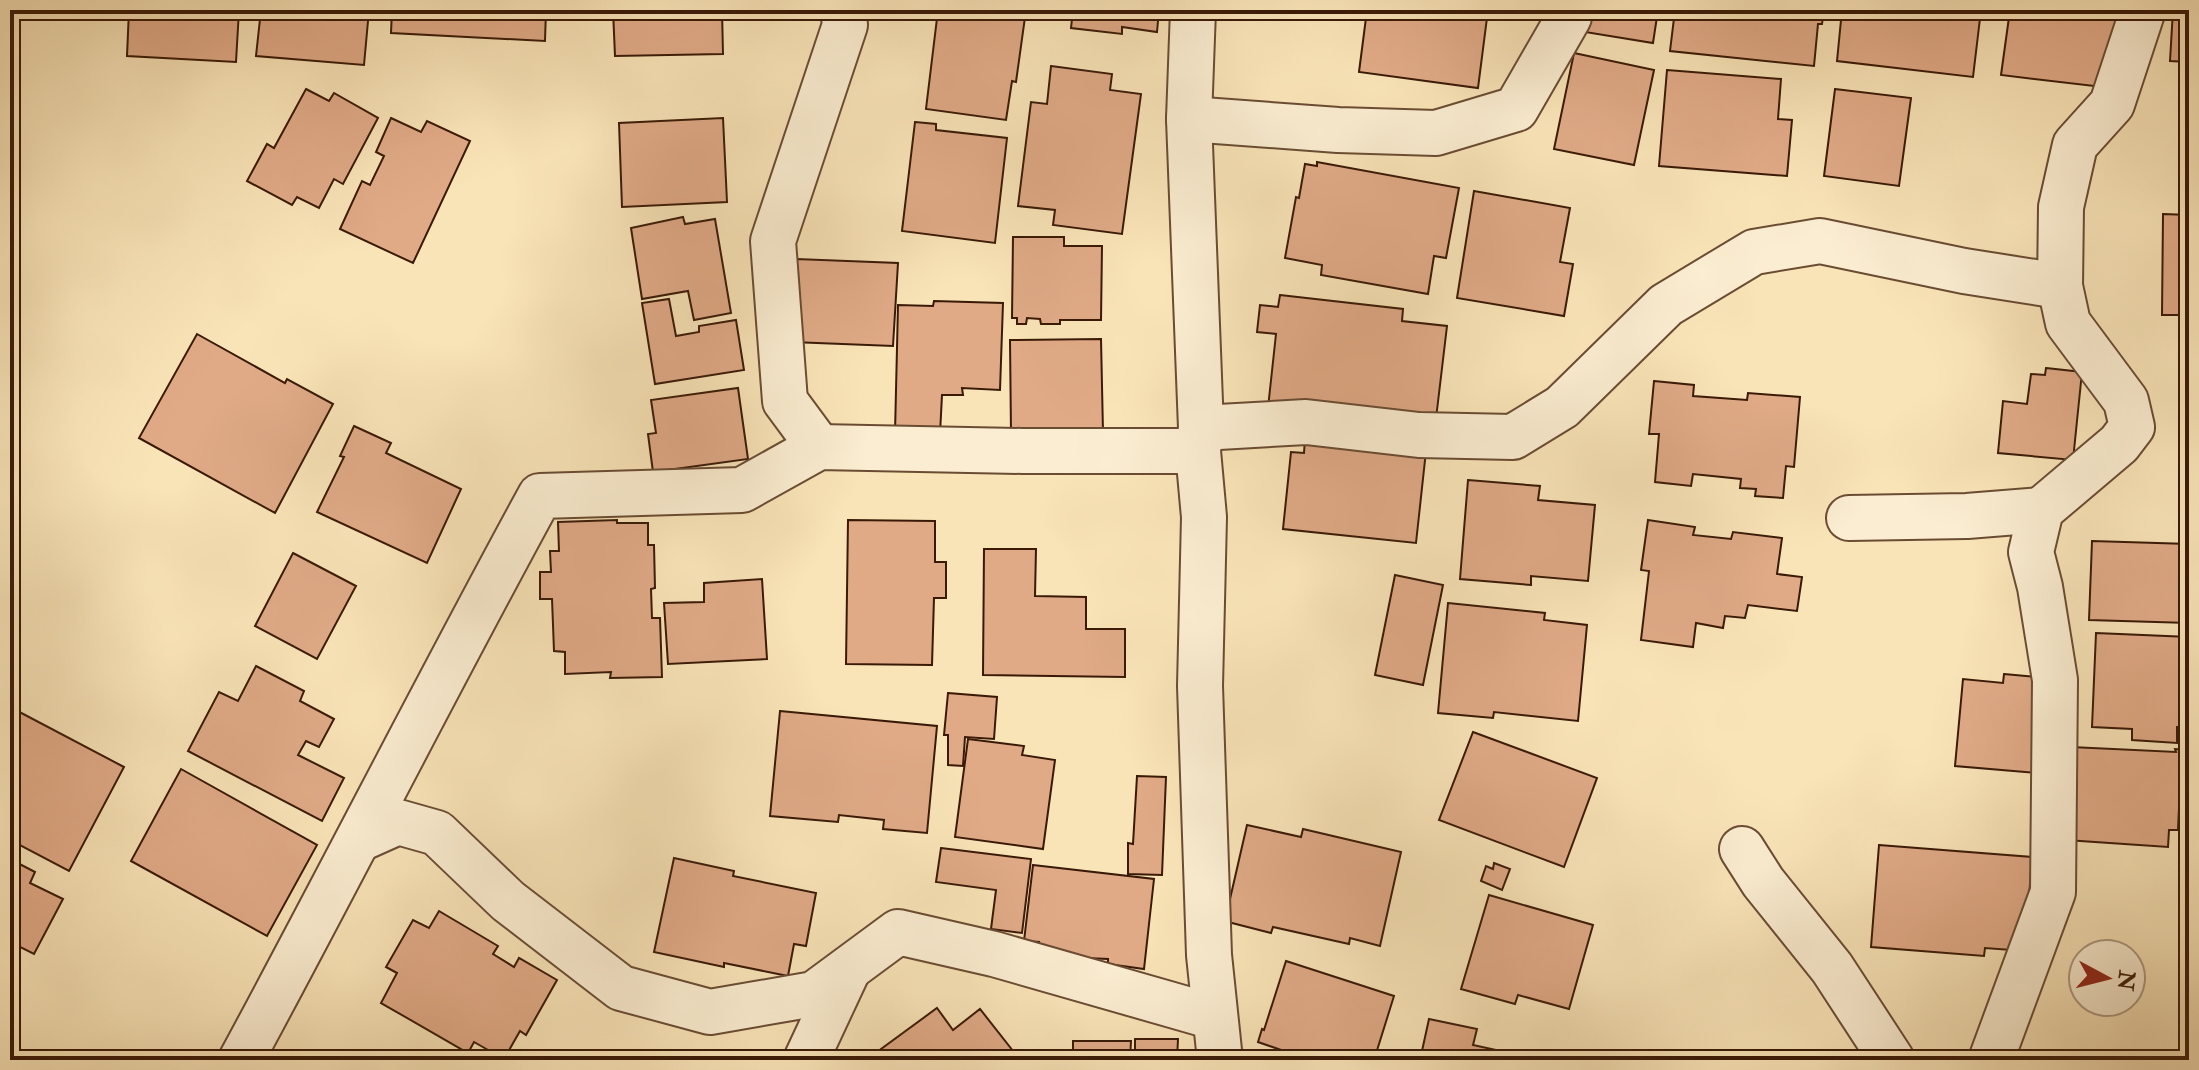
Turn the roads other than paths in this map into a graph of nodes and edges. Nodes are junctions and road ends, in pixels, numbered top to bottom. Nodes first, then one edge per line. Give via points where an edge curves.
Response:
1 (843, 10) edge
2 (1193, 10) edge
3 (1569, 10) edge
4 (2143, 10) edge
5 (1189, 119) junction
6 (2060, 286) junction
7 (1200, 439) junction
8 (819, 447) junction
9 (2041, 510) junction
10 (1849, 518) dead end
11 (360, 839) junction
12 (1742, 849) dead end
13 (849, 968) junction
14 (1214, 1017) junction
15 (241, 1060) edge
16 (806, 1060) edge
17 (1220, 1060) edge
18 (1892, 1060) edge
19 (1991, 1060) edge

1 - 8 street via 845,25 773,241 785,401
2 - 5 street
3 - 5 street via 1516,109 1436,133
4 - 6 street via 2112,104 2075,145 2061,207
5 - 7 street
6 - 7 street via 1820,241 1780,247 1754,252 1666,305 1562,407 1513,437 1419,435 1306,422
6 - 9 street via 2068,323 2126,401 2132,427
7 - 8 street
7 - 14 street via 1200,686
8 - 11 street via 742,490 540,496
9 - 10 street
9 - 19 street via 2031,552 2055,680 2053,892
11 - 13 street via 398,822 437,833 508,901 621,988 710,1012 814,994
11 - 15 street
12 - 18 street via 1832,968
13 - 14 street via 898,932
13 - 16 street
14 - 17 street

